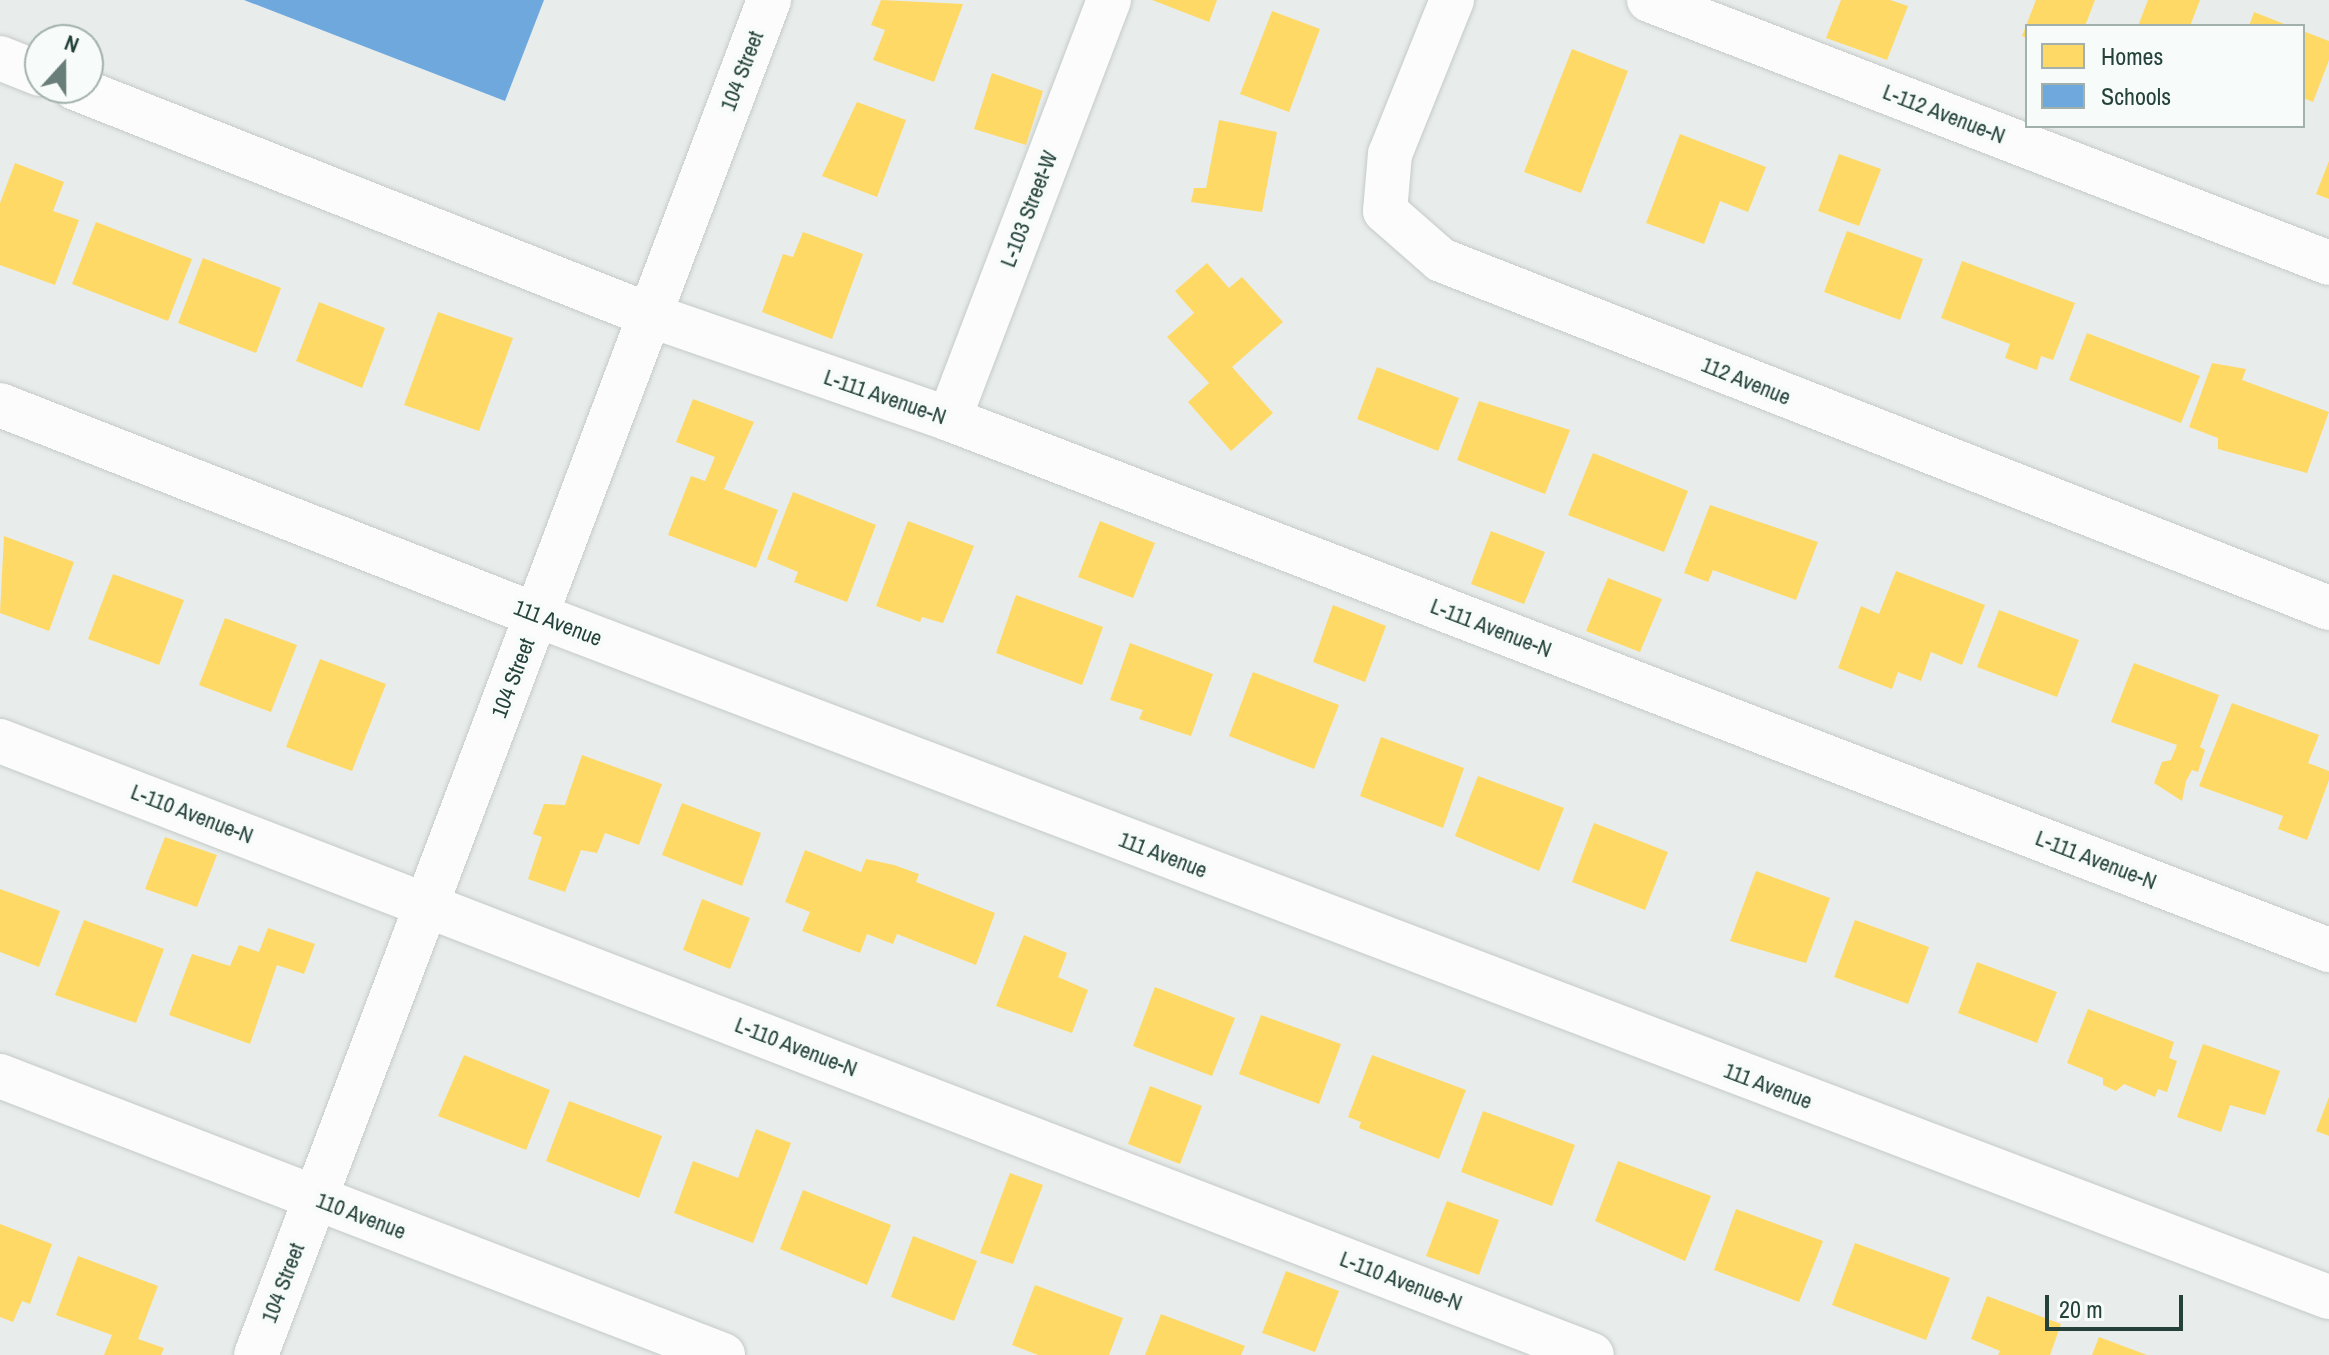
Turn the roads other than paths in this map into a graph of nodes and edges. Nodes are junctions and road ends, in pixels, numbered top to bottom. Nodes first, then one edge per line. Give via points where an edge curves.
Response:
1 (769, 0) edge
2 (1109, 0) edge
3 (1452, 0) edge
4 (1649, 0) edge
5 (0, 58) edge
6 (24, 68) edge
7 (104, 99) edge
8 (2329, 263) edge
9 (649, 315) junction
10 (0, 405) edge
11 (949, 419) junction
12 (2329, 608) edge
13 (536, 615) junction
14 (0, 741) edge
15 (427, 904) junction
16 (2329, 950) edge
17 (0, 1076) edge
18 (316, 1198) junction
19 (2329, 1297) edge
20 (256, 1355) edge
21 (723, 1355) edge
22 (1592, 1355) edge

1 - 9 street, 104 Street
2 - 11 street, L-103 Street-W
3 - 12 street, 112 Avenue via 1390,154 1385,211 1441,260
4 - 8 street, L-112 Avenue-N
5 - 6 street
7 - 9 street, L-111 Avenue-N
9 - 11 street, L-111 Avenue-N
9 - 13 street, 104 Street
10 - 13 street, 111 Avenue
11 - 16 street, L-111 Avenue-N
13 - 15 street, 104 Street
13 - 19 street, 111 Avenue
14 - 15 street, L-110 Avenue-N
15 - 18 street, 104 Street
15 - 22 street, L-110 Avenue-N
17 - 18 street, 110 Avenue
18 - 20 street, 104 Street
18 - 21 street, 110 Avenue

